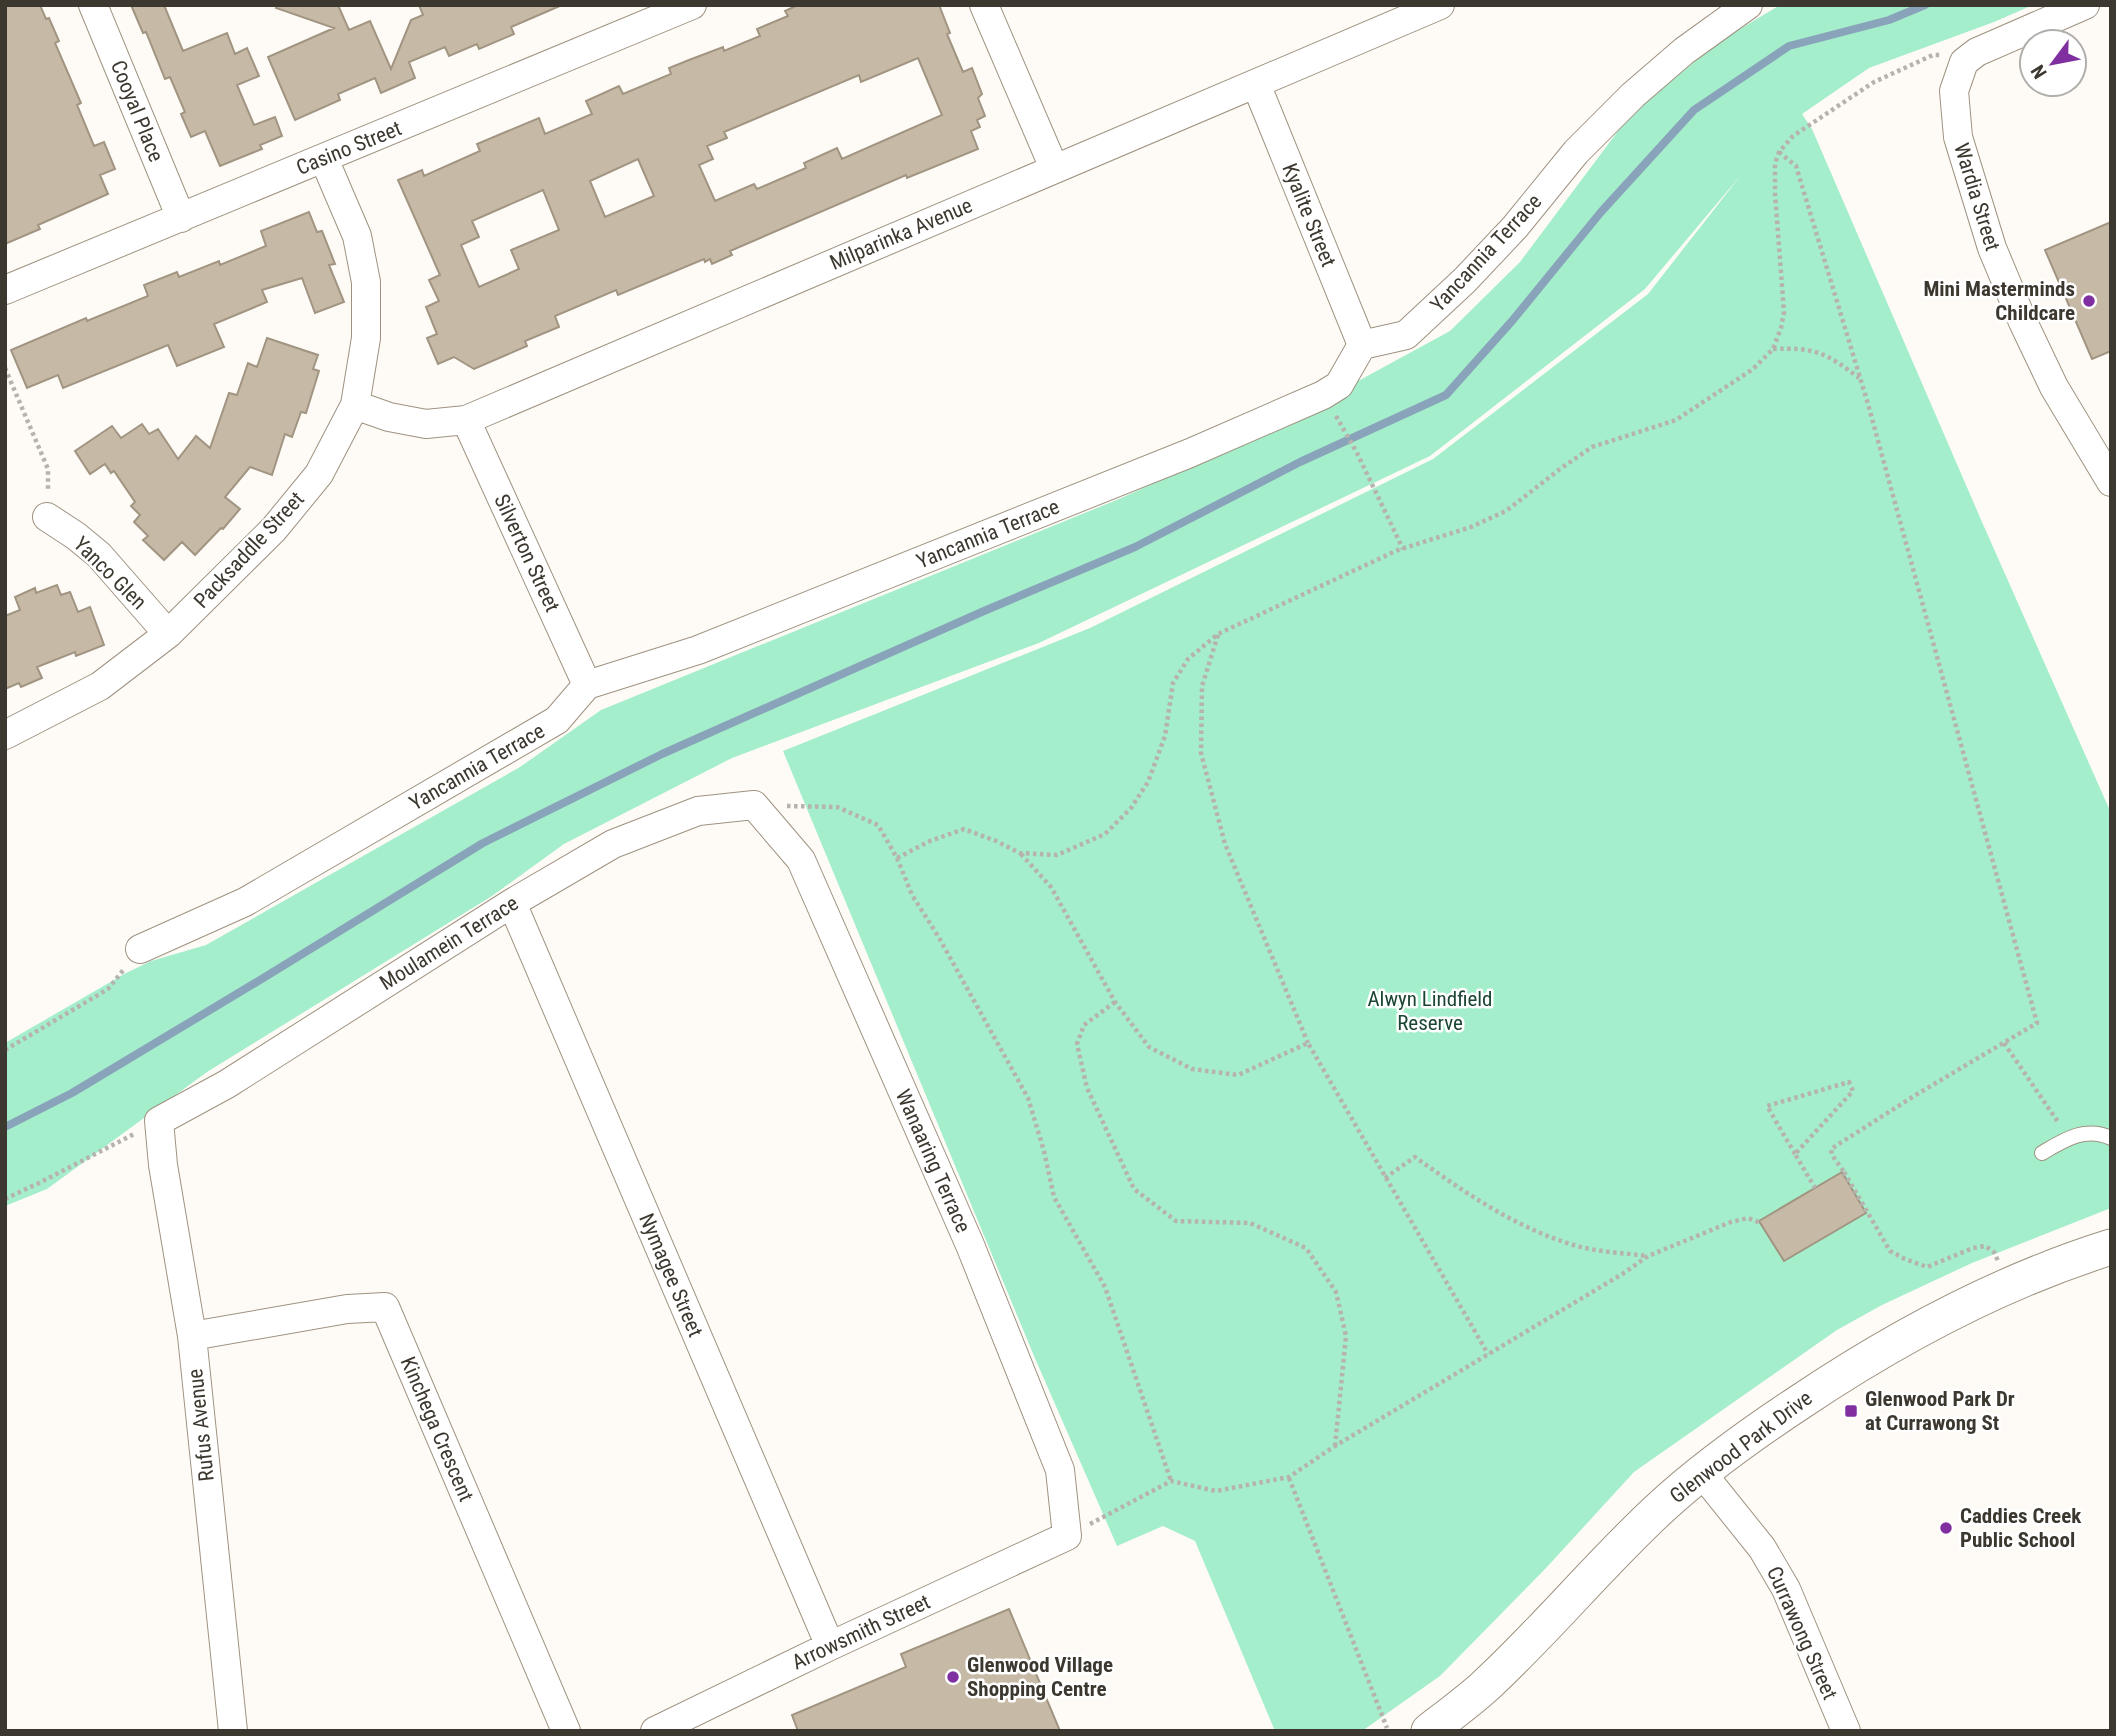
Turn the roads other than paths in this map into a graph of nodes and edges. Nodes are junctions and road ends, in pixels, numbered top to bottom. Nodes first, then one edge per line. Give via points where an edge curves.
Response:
1 (93, 5) edge
2 (692, 5) edge
3 (984, 5) edge
4 (1440, 5) edge
5 (1748, 5) edge
6 (2085, 5) edge
7 (1256, 84) junction
8 (324, 159) junction
9 (1054, 169) junction
10 (181, 218) junction
11 (5, 290) edge
12 (1362, 345) junction
13 (355, 405) junction
14 (466, 420) junction
15 (2111, 482) edge
16 (47, 517) road end
17 (168, 634) junction
18 (587, 685) junction
19 (5, 736) edge
20 (754, 805) joint
21 (512, 903) junction
22 (140, 948) road end
23 (159, 1121) joint
24 (2111, 1138) edge
25 (2042, 1153) dead end
26 (2111, 1247) edge
27 (192, 1336) junction
28 (1701, 1472) junction
29 (1067, 1536) joint
30 (830, 1646) junction
31 (233, 1731) edge
32 (566, 1731) edge
33 (655, 1731) edge
34 (1429, 1731) edge
35 (1846, 1731) edge

1 - 10 street, Cooyal Place
2 - 8 street, Casino Street
3 - 9 street
4 - 7 street, Milparinka Avenue
5 - 12 street, Yancannia Terrace via 1633,95 1576,152 1516,227 1406,335
6 - 15 street, Wardia Street via 1977,52 1964,62 1954,91 1958,137 1992,248 2054,387
7 - 9 street, Milparinka Avenue
7 - 12 street, Kyalite Street
8 - 10 street, Casino Street
8 - 13 street, Packsaddle Street via 357,236 366,282 366,338
9 - 14 street, Milparinka Avenue
10 - 11 street, Casino Street
12 - 18 street, Yancannia Terrace via 1339,385 1323,395 711,645
13 - 14 street, Milparinka Avenue via 426,424
13 - 17 street, Packsaddle Street via 319,474 274,529
14 - 18 street, Silverton Street
16 - 17 street, Yanco Glen via 99,555
17 - 19 street, Packsaddle Street via 100,686
18 - 22 street, Yancannia Terrace via 556,720 245,902
20 - 21 street, Moulamein Terrace via 698,811 613,844
20 - 29 street, Wanaaring Terrace via 800,860 970,1245 1060,1470
21 - 23 street, Moulamein Terrace via 228,1084
21 - 30 street, Nymagee Street
23 - 27 street, Rufus Avenue
24 - 25 lane via 2102,1133 2073,1135
26 - 28 street, Glenwood Park Drive via 2008,1285 1951,1312 1833,1380
27 - 31 street, Rufus Avenue
27 - 32 street, Kinchega Crescent via 347,1309 385,1307
28 - 34 street, Glenwood Park Drive via 1482,1689
28 - 35 street, Currawong Street via 1762,1548 1786,1589
29 - 30 street, Arrowsmith Street
30 - 33 street, Arrowsmith Street

